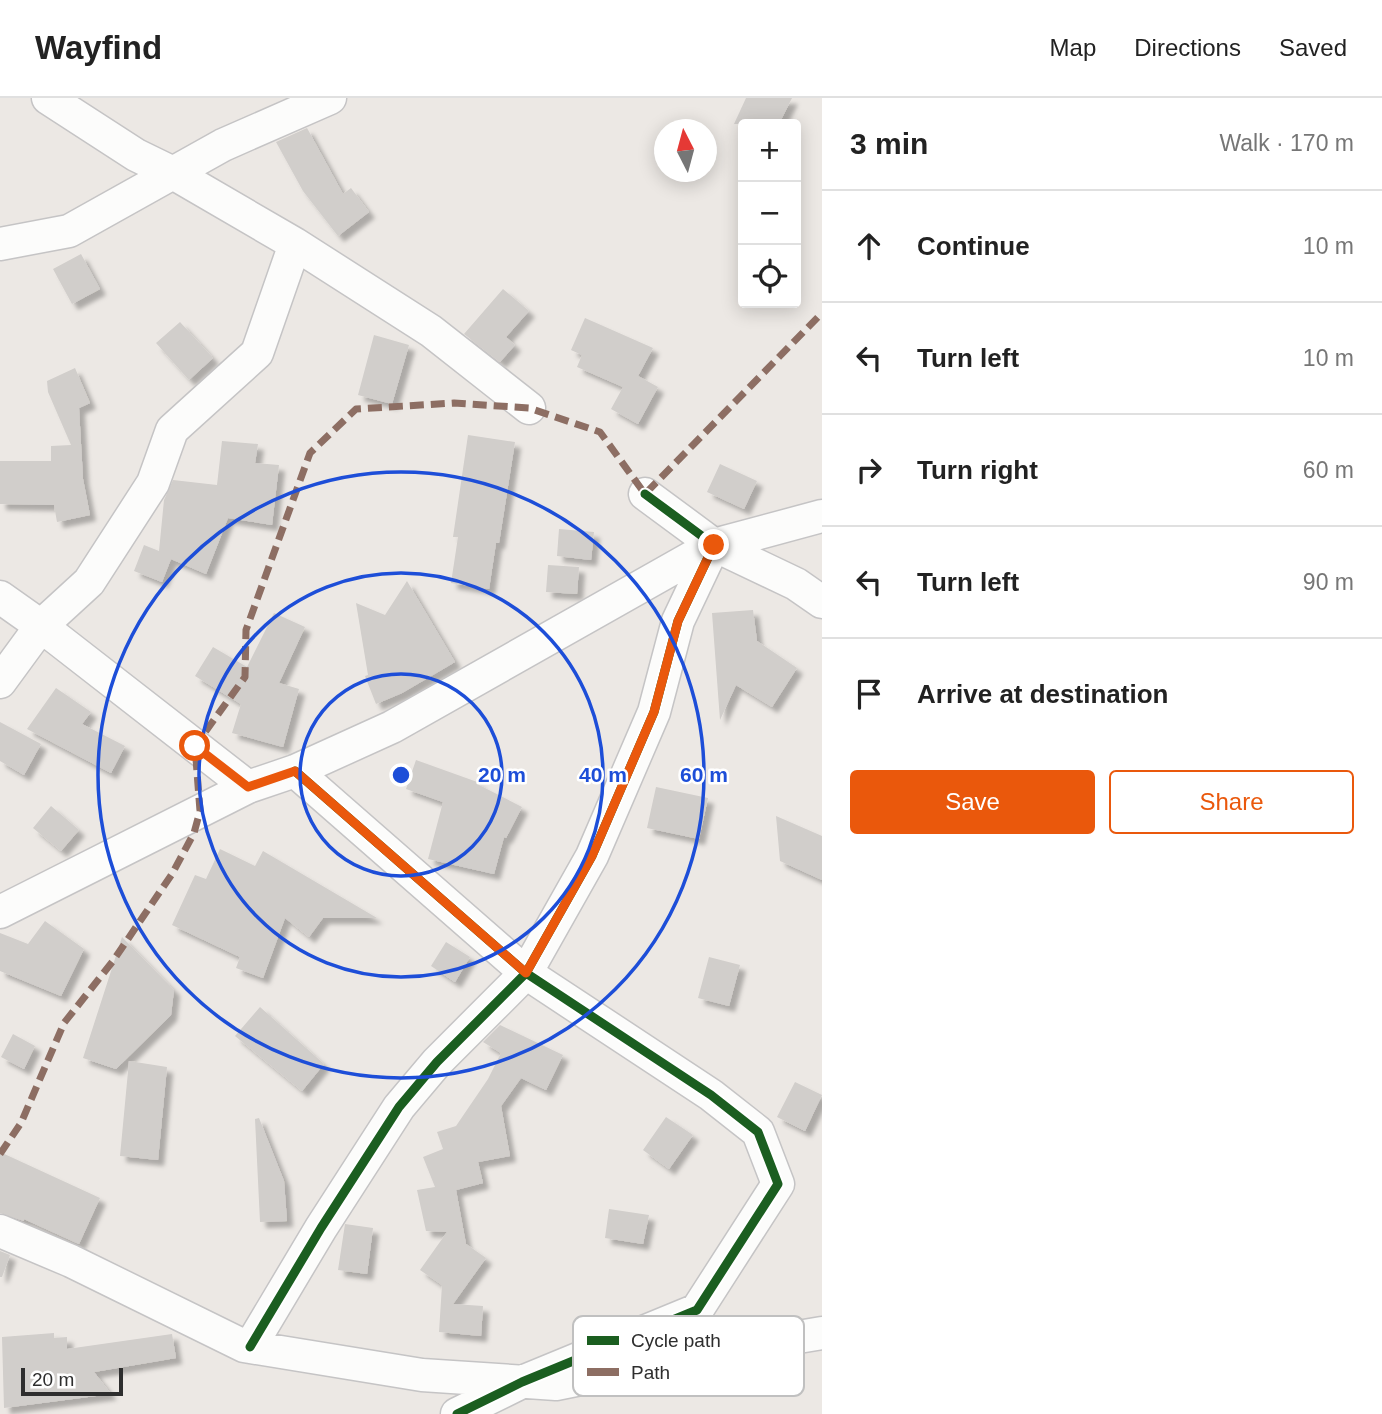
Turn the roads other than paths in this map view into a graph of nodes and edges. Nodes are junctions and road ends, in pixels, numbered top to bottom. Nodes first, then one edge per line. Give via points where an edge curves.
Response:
1 (48, 98) edge
2 (330, 98) edge
3 (173, 173) junction
4 (0, 244) edge
5 (295, 244) junction
6 (529, 408) dead end
7 (645, 494) dead end
8 (822, 516) edge
9 (714, 545) junction
10 (0, 597) edge
11 (822, 602) edge
12 (41, 626) junction
13 (0, 682) edge
14 (295, 771) junction
15 (248, 787) junction
16 (0, 912) edge
17 (526, 973) junction
18 (0, 1231) edge
19 (682, 1316) edge
20 (822, 1333) edge
21 (804, 1336) edge
22 (250, 1348) junction
23 (573, 1361) edge
24 (573, 1381) edge
25 (522, 1382) junction
26 (457, 1414) edge

1 - 3 street via 136,155
2 - 3 street via 223,145
3 - 4 street via 69,231
3 - 5 street
5 - 6 street via 431,331
5 - 12 street via 257,353 172,430 153,483 89,582
7 - 9 street
8 - 9 street
9 - 11 street via 796,584
9 - 14 street via 392,727
9 - 17 street via 678,621 654,712 592,856
10 - 12 street
12 - 13 street
12 - 15 street
14 - 15 street
14 - 17 street
15 - 16 street
17 - 19 street via 711,1095 758,1132 778,1184 697,1310
17 - 22 street via 399,1107
18 - 22 street
20 - 21 street
22 - 25 street via 422,1375
23 - 25 street
24 - 25 street
25 - 26 street

